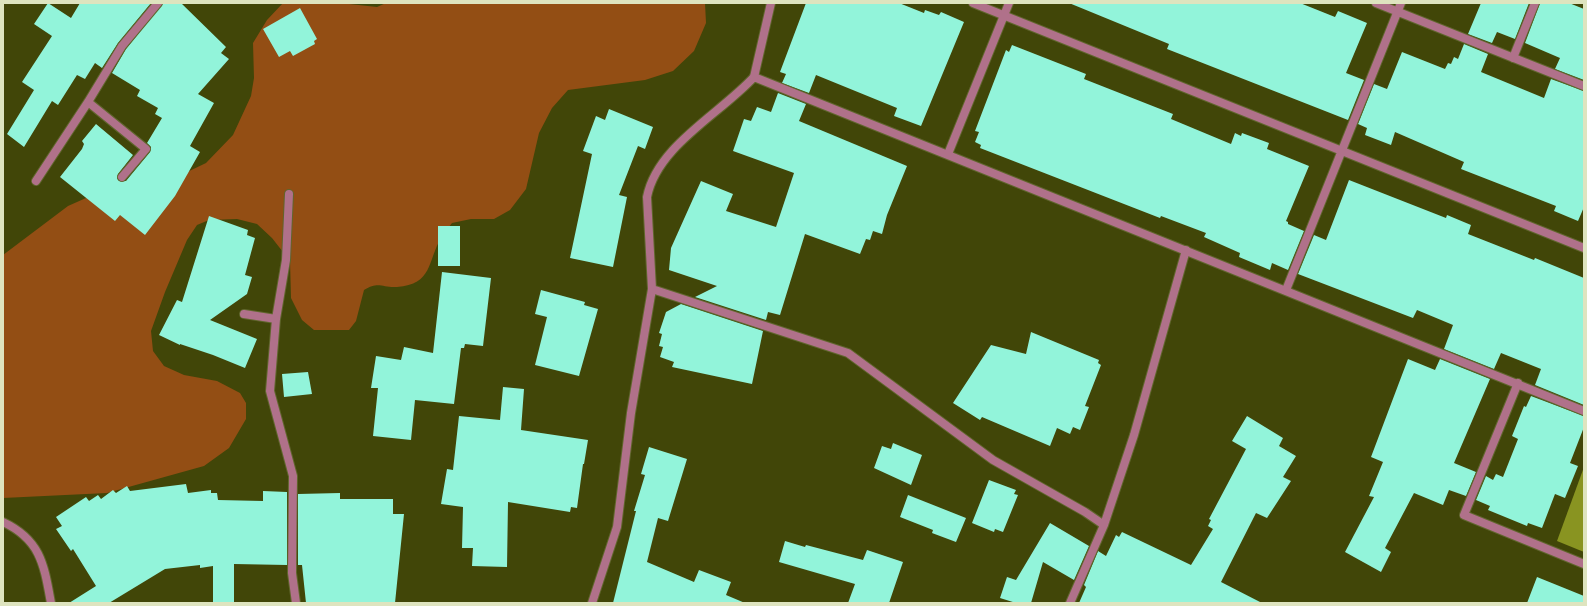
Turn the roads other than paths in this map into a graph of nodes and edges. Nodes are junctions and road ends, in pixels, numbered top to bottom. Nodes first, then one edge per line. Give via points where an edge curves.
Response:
1 (158, 3) edge
2 (771, 3) edge
3 (973, 3) edge
4 (1009, 3) edge
5 (1376, 3) edge
6 (1400, 3) edge
7 (1535, 3) edge
8 (1397, 12) junction
9 (1004, 16) junction
10 (1513, 58) junction
11 (754, 77) junction
12 (1584, 86) edge
13 (88, 102) junction
14 (1341, 151) junction
15 (948, 154) junction
16 (122, 177) dead end
17 (36, 181) dead end
18 (289, 194) dead end
19 (1584, 248) edge
20 (1186, 250) junction
21 (652, 290) junction
22 (1286, 290) junction
23 (244, 314) dead end
24 (276, 319) junction
25 (1518, 383) junction
26 (1584, 411) edge
27 (3, 522) edge
28 (1104, 525) junction
29 (1584, 564) edge
30 (51, 603) edge
31 (296, 603) edge
32 (592, 603) edge
33 (1070, 603) edge

1 - 13 street via 122,46
2 - 11 street
3 - 9 street
4 - 9 street
5 - 8 street
6 - 8 street
7 - 10 street
8 - 10 street
8 - 14 street
9 - 14 street
9 - 15 street
10 - 12 street
11 - 15 street
11 - 21 street via 677,147 650,184 647,198 653,271
13 - 16 street via 146,149
13 - 17 street
14 - 19 street
14 - 22 street
15 - 20 street
18 - 24 street via 286,260
20 - 22 street
20 - 28 street via 1134,435
21 - 28 street via 848,353 993,460
21 - 32 street via 631,413 617,527
22 - 25 street
23 - 24 street
24 - 31 street via 270,391 293,476 292,573
25 - 26 street
25 - 29 street via 1464,515
27 - 30 street via 24,534 38,550 46,574
28 - 33 street

